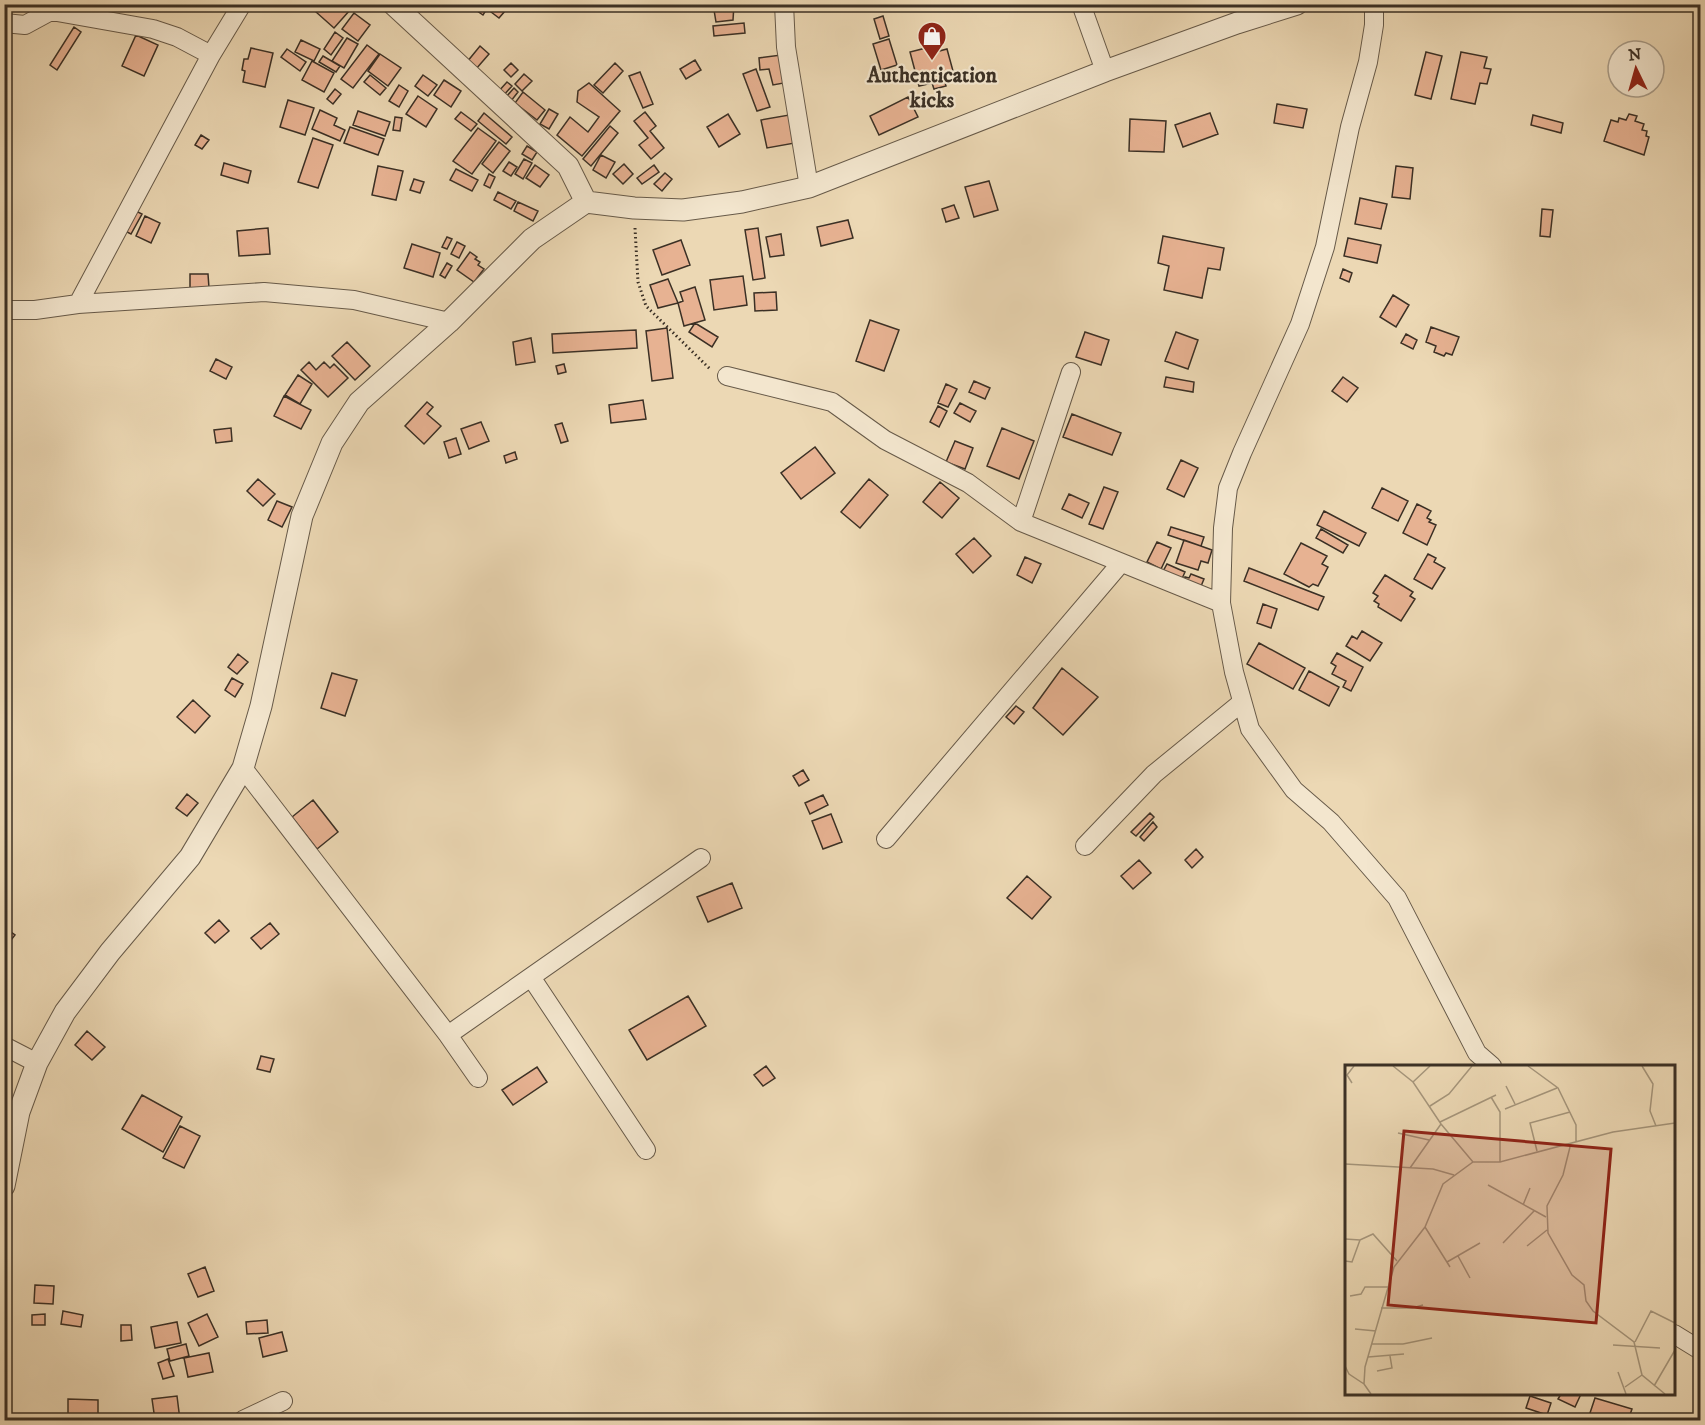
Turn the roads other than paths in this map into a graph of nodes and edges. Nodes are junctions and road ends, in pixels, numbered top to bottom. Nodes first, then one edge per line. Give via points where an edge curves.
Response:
1 (242, 4) edge
2 (393, 4) edge
3 (784, 4) edge
4 (1081, 4) edge
5 (1297, 4) edge
6 (1374, 4) edge
7 (4, 23) edge
8 (211, 55) junction
9 (1105, 71) junction
10 (809, 187) junction
11 (586, 202) junction
12 (78, 304) junction
13 (4, 310) edge
14 (449, 322) junction
15 (1071, 372) dead end
16 (727, 376) road end
17 (1021, 522) junction
18 (1121, 563) junction
19 (1221, 603) junction
20 (1241, 703) junction
21 (243, 768) junction
22 (886, 839) dead end
23 (1085, 846) dead end
24 (701, 858) dead end
25 (531, 977) junction
26 (448, 1035) junction
27 (4, 1046) edge
28 (37, 1063) junction
29 (1491, 1065) edge
30 (478, 1078) dead end
31 (646, 1150) dead end
32 (4, 1186) edge
33 (1675, 1335) edge
34 (1701, 1350) edge
35 (283, 1401) dead end
36 (243, 1420) edge

1 - 8 street
2 - 11 street via 568,166
3 - 10 street via 786,47
4 - 9 street
5 - 9 street
6 - 19 street via 1368,62 1325,247 1300,324 1228,488
7 - 8 street via 25,24 57,12 153,29
8 - 12 street
9 - 10 street
10 - 11 street via 683,210
11 - 14 street via 532,239
12 - 13 street
12 - 14 street via 264,292 354,300
14 - 21 street via 359,402 332,443 302,516 261,706
15 - 17 street
16 - 17 street via 832,402 885,440 968,483
17 - 18 street
18 - 19 street
18 - 22 street
19 - 20 street
20 - 23 street via 1154,774
20 - 29 street via 1250,729 1294,790 1331,822 1397,898 1477,1053
21 - 26 street
21 - 28 street via 190,857 65,1012
24 - 25 street
25 - 26 street
25 - 31 street
26 - 30 street
27 - 28 street
28 - 32 street via 19,1112
33 - 34 street
35 - 36 street

